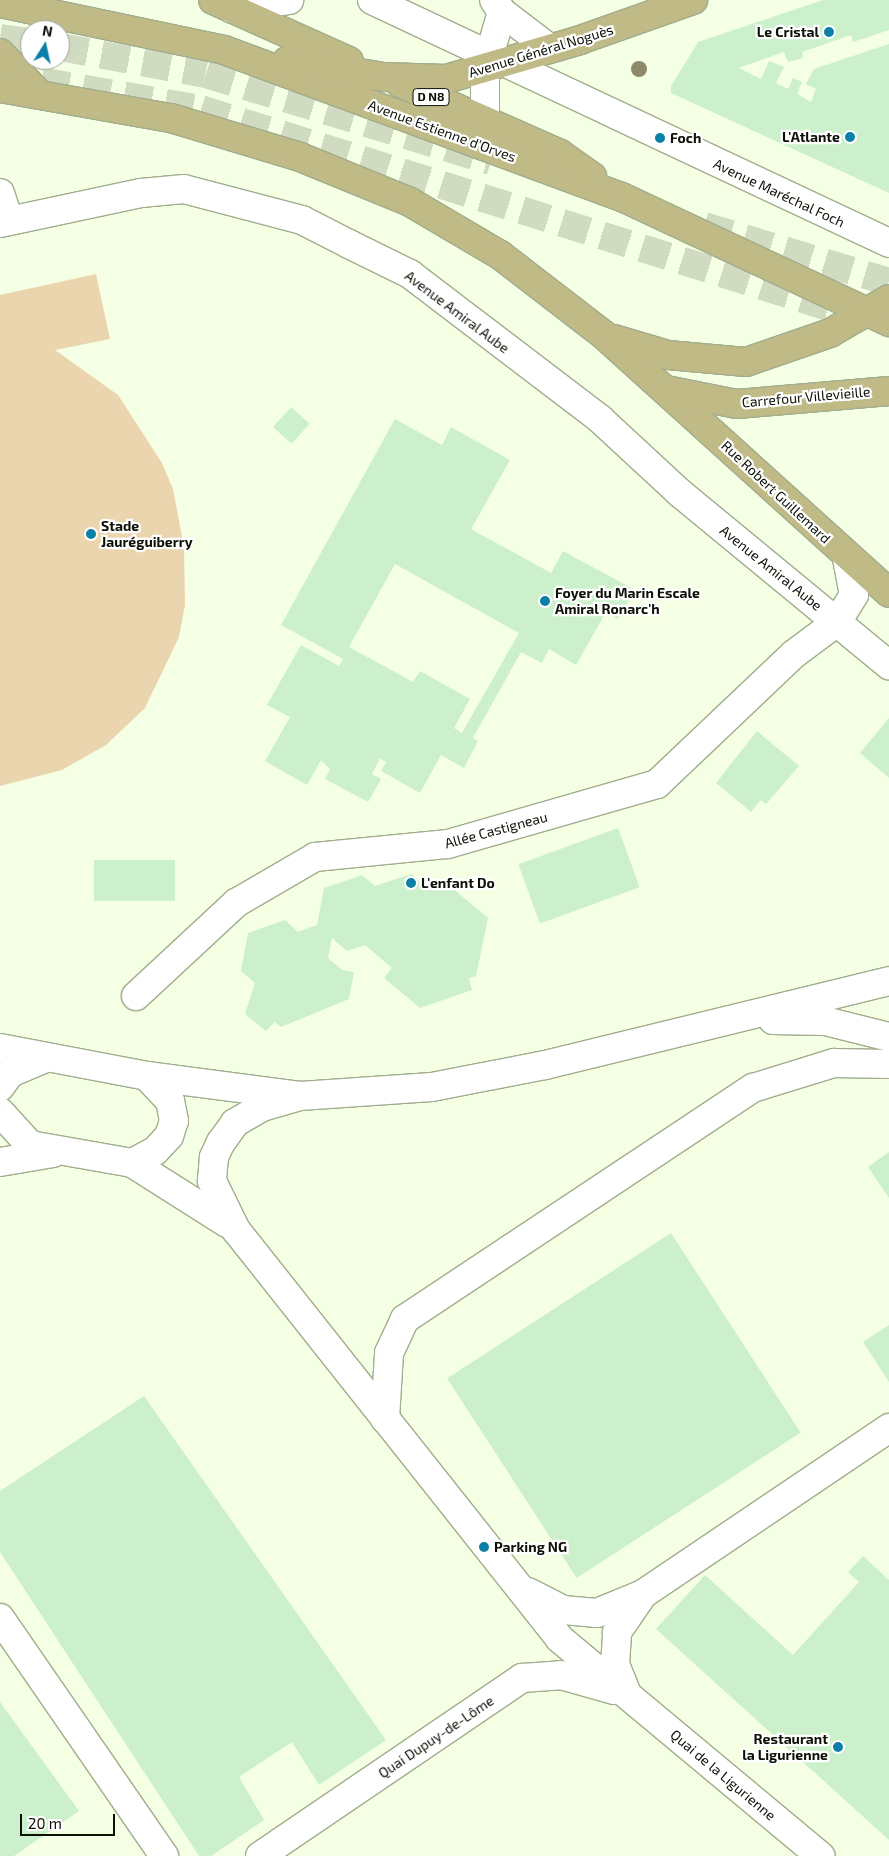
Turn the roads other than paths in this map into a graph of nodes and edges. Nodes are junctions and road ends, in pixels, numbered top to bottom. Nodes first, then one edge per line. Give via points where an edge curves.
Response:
1 (290, 0) edge
2 (372, 0) edge
3 (693, 0) edge
4 (0, 3) edge
5 (222, 5) edge
6 (498, 6) edge
7 (549, 48) junction
8 (224, 50) junction
9 (0, 53) edge
10 (492, 63) junction
11 (384, 77) junction
12 (0, 88) edge
13 (40, 95) junction
14 (485, 120) junction
15 (0, 193) edge
16 (622, 198) junction
17 (5, 222) edge
18 (889, 243) edge
19 (881, 311) edge
20 (606, 336) junction
21 (889, 343) edge
22 (664, 390) junction
23 (889, 391) edge
24 (847, 558) junction
25 (889, 593) edge
26 (837, 622) junction
27 (889, 665) edge
28 (889, 981) edge
29 (136, 996) dead end
30 (736, 1019) junction
31 (889, 1037) edge
32 (0, 1048) edge
33 (46, 1058) junction
34 (889, 1064) edge
35 (147, 1076) junction
36 (0, 1086) edge
37 (300, 1096) junction
38 (0, 1112) edge
39 (55, 1153) junction
40 (0, 1162) edge
41 (132, 1163) junction
42 (236, 1230) junction
43 (385, 1419) junction
44 (889, 1428) edge
45 (520, 1588) junction
46 (643, 1594) junction
47 (0, 1618) edge
48 (568, 1646) junction
49 (522, 1678) junction
50 (627, 1695) junction
51 (164, 1856) edge
52 (260, 1856) edge
53 (820, 1856) edge

1 - 5 street
2 - 10 street, Avenue Maréchal Foch
3 - 7 main road, Avenue Général Noguès
4 - 8 main road, Avenue Estienne d'Orves
5 - 11 main road, D N8
6 - 7 street
6 - 10 street
7 - 10 main road, Avenue Général Noguès
8 - 11 main road
8 - 16 main road, Avenue Estienne d'Orves
9 - 13 main road
10 - 11 main road, Avenue Général Noguès via 446,79
10 - 14 street
10 - 18 street, Avenue Maréchal Foch
11 - 14 main road, D N8
12 - 13 main road
13 - 20 main road via 171,118 300,157 410,202 500,255
14 - 16 main road, D N8 via 560,154
15 - 17 street
16 - 19 main road, Avenue Estienne d'Orves
17 - 26 street, Avenue Amiral Aube via 141,193 184,190 302,220 410,274 600,419 680,493
19 - 20 main road via 830,333 746,362 668,355
19 - 21 main road
20 - 22 main road
22 - 23 main road, Carrefour Villevieille via 737,404
22 - 24 main road, Rue Robert Guillemard
24 - 25 main road, Rue Robert Guillemard
24 - 26 street, Allée Castigneau via 854,595
26 - 27 street
26 - 29 street, Allée Castigneau via 794,654 657,784 448,844 315,857 236,903
28 - 30 street
30 - 31 street via 825,1021
30 - 37 street via 432,1088
32 - 33 street
33 - 35 street
33 - 36 street via 10,1073
34 - 43 street via 834,1063 753,1088 405,1319 389,1353
35 - 37 street
35 - 41 street via 170,1101 174,1121 170,1136 155,1151
37 - 42 street via 264,1106 235,1123 221,1142 214,1157 212,1181
38 - 39 street via 17,1136
39 - 40 street
39 - 41 street
41 - 42 street via 199,1201
42 - 43 street, Quai de la Ligurienne
43 - 45 street, Quai de la Ligurienne
44 - 46 street
45 - 46 street via 563,1610 598,1613
45 - 48 street, Quai de la Ligurienne
46 - 48 street
46 - 50 street via 616,1632 615,1664
47 - 51 street
48 - 49 street
48 - 50 street, Quai de la Ligurienne
49 - 50 street, Quai Dupuy-de-Lôme via 561,1675
49 - 52 street, Quai Dupuy-de-Lôme
50 - 53 street, Quai de la Ligurienne

